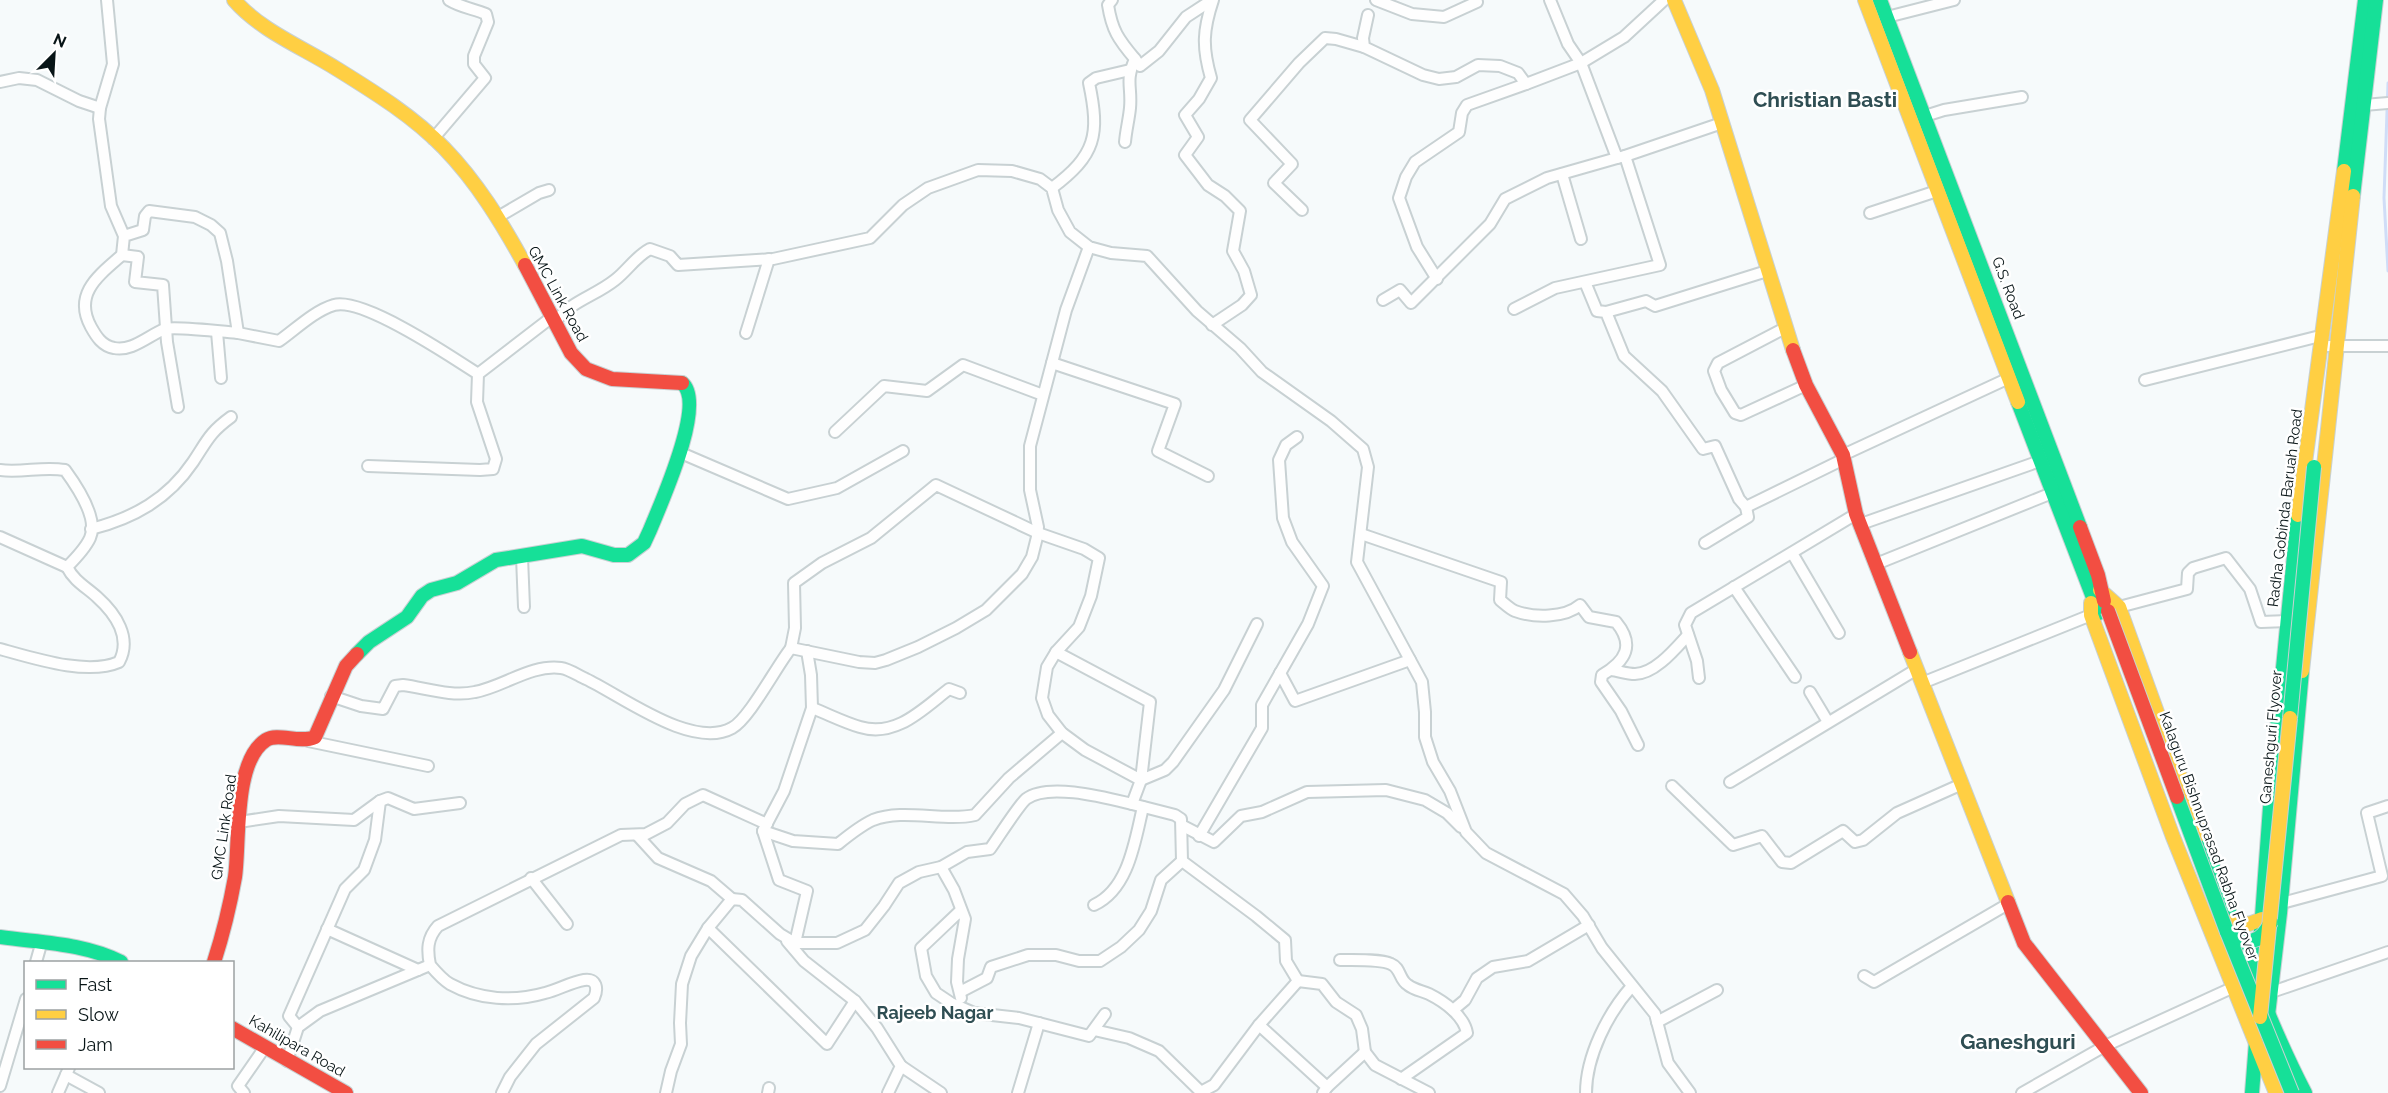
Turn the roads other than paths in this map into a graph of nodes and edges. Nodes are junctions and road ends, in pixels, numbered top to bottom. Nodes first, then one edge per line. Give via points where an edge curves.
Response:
1 (107, 0) edge
2 (234, 0) edge
3 (449, 0) edge
4 (1112, 0) edge
5 (1213, 0) edge
6 (1376, 0) edge
7 (1550, 0) edge
8 (1664, 0) edge
9 (1674, 0) edge
10 (1865, 0) edge
11 (1880, 0) edge
12 (1954, 0) edge
13 (2365, 0) edge
14 (2376, 0) edge
15 (1477, 2) dead end
16 (1368, 15) dead end
17 (1887, 17) junction
18 (1364, 47) junction
19 (1581, 63) junction
20 (1133, 64) junction
21 (0, 82) edge
22 (1526, 84) junction
23 (2022, 97) dead end
24 (2388, 103) edge
25 (2364, 105) junction
26 (100, 108) junction
27 (1925, 116) junction
28 (1722, 123) junction
29 (433, 139) junction
30 (1125, 142) dead end
31 (1621, 157) junction
32 (1562, 174) junction
33 (1052, 188) junction
34 (549, 190) dead end
35 (1937, 191) junction
36 (1302, 210) dead end
37 (1870, 213) dead end
38 (498, 217) junction
39 (124, 236) junction
40 (1581, 239) dead end
41 (1089, 247) junction
42 (122, 255) junction
43 (769, 259) junction
44 (1767, 271) junction
45 (1437, 279) junction
46 (1586, 282) junction
47 (1383, 300) dead end
48 (1514, 309) dead end
49 (1606, 312) junction
50 (553, 319) junction
51 (1212, 325) junction
52 (166, 328) junction
53 (1785, 328) junction
54 (217, 332) junction
55 (238, 333) junction
56 (746, 333) dead end
57 (2327, 342) junction
58 (2388, 346) edge
59 (1052, 363) junction
60 (478, 374) junction
61 (221, 378) dead end
62 (2009, 378) junction
63 (2145, 380) dead end
64 (1806, 385) junction
65 (1043, 395) junction
66 (178, 407) dead end
67 (231, 417) dead end
68 (2312, 426) junction
69 (2327, 429) junction
70 (835, 432) dead end
71 (1297, 437) dead end
72 (903, 451) dead end
73 (681, 453) junction
74 (1844, 457) junction
75 (2040, 461) junction
76 (2315, 463) junction
77 (368, 466) dead end
78 (0, 470) edge
79 (1208, 476) dead end
80 (2052, 493) junction
81 (1746, 507) junction
82 (1858, 519) junction
83 (91, 529) junction
84 (1038, 533) junction
85 (1361, 534) junction
86 (0, 537) edge
87 (1705, 543) dead end
88 (1792, 553) junction
89 (522, 557) junction
90 (1876, 564) junction
91 (67, 567) junction
92 (1734, 587) junction
93 (2096, 590) junction
94 (524, 607) dead end
95 (2104, 612) junction
96 (2288, 621) junction
97 (1257, 624) dead end
98 (1839, 633) dead end
99 (1688, 635) junction
100 (791, 648) junction
101 (0, 649) edge
102 (807, 651) junction
103 (1056, 652) junction
104 (1410, 660) junction
105 (1917, 669) junction
106 (1611, 670) junction
107 (1280, 673) junction
108 (1795, 677) dead end
109 (1699, 678) dead end
110 (1922, 683) junction
111 (1810, 692) dead end
112 (960, 693) dead end
113 (331, 696) junction
114 (812, 708) junction
115 (1828, 722) junction
116 (1062, 733) junction
117 (308, 741) junction
118 (1638, 745) dead end
119 (429, 766) dead end
120 (1141, 780) junction
121 (1730, 782) dead end
122 (1962, 784) junction
123 (1672, 786) dead end
124 (380, 801) junction
125 (460, 803) dead end
126 (1138, 806) junction
127 (2388, 806) edge
128 (239, 822) junction
129 (1183, 826) junction
130 (765, 827) junction
131 (1466, 832) junction
132 (637, 835) junction
133 (1199, 836) junction
134 (1182, 861) junction
135 (941, 867) junction
136 (2385, 875) edge
137 (531, 878) junction
138 (732, 899) junction
139 (2282, 903) junction
140 (2008, 904) junction
141 (1094, 905) dead end
142 (2228, 906) junction
143 (961, 910) junction
144 (2204, 917) junction
145 (2266, 921) junction
146 (567, 924) dead end
147 (1589, 925) junction
148 (2230, 926) junction
149 (327, 928) junction
150 (708, 928) junction
151 (780, 934) junction
152 (0, 937) edge
153 (42, 941) junction
154 (795, 943) junction
155 (2388, 952) edge
156 (1340, 960) dead end
157 (37, 961) edge
158 (114, 961) edge
159 (214, 961) edge
160 (430, 965) junction
161 (418, 970) junction
162 (1864, 976) dead end
163 (1298, 981) junction
164 (1632, 986) junction
165 (2234, 987) junction
166 (1717, 990) dead end
167 (960, 992) junction
168 (2263, 992) junction
169 (855, 1001) junction
170 (24, 1006) edge
171 (964, 1008) junction
172 (1453, 1010) junction
173 (1105, 1014) dead end
174 (2262, 1020) junction
175 (1657, 1022) junction
176 (1039, 1023) junction
177 (1259, 1025) junction
178 (298, 1027) junction
179 (234, 1029) edge
180 (1094, 1030) junction
181 (2255, 1043) junction
182 (2105, 1046) junction
183 (265, 1047) junction
184 (2283, 1051) junction
185 (1365, 1052) junction
186 (287, 1061) junction
187 (901, 1066) junction
188 (67, 1071) edge
189 (2267, 1073) junction
190 (1401, 1079) junction
191 (0, 1086) edge
192 (1325, 1090) edge
193 (58, 1093) edge
194 (99, 1093) edge
195 (244, 1093) edge
196 (346, 1093) edge
197 (502, 1093) edge
198 (666, 1093) edge
199 (888, 1093) edge
200 (941, 1093) edge
201 (1018, 1093) edge
202 (1429, 1093) edge
203 (1586, 1093) edge
204 (1690, 1093) edge
205 (2022, 1093) edge
206 (2141, 1093) edge
207 (2252, 1093) edge
208 (2266, 1093) edge
209 (2276, 1093) edge
210 (2282, 1093) edge
211 (2292, 1093) edge
212 (2305, 1093) edge

1 - 26 street via 112,64
2 - 29 main road, GMC Link Road via 243,12 320,58
3 - 29 street via 486,14 488,22 474,56 474,64 485,78
4 - 20 street via 1108,5 1112,26
5 - 20 street via 1186,17 1159,51 1140,66
5 - 51 street via 1205,24 1205,53 1211,78 1185,115 1198,136 1185,155 1208,185 1240,211 1233,251 1251,295
6 - 15 street via 1412,14 1444,16
7 - 19 street via 1568,44
8 - 19 street via 1624,37
9 - 28 main road
10 - 35 main road, G.S. Road
11 - 17 main road, G.S. Road
12 - 17 street
13 - 57 main road, Radha Gobinda Baruah Road
14 - 25 main road, Radha Gobinda Baruah Road
16 - 18 street
17 - 27 main road, G.S. Road
18 - 22 street via 1439,79 1456,77 1478,65 1500,66 1518,73
18 - 36 street via 1325,38 1250,120 1292,164 1275,183
19 - 22 street
19 - 31 street
20 - 30 street via 1128,78 1130,109
20 - 33 street via 1089,83 1096,120 1092,144 1082,161
21 - 26 street via 37,80
22 - 45 street via 1467,105 1459,132 1415,162 1406,177 1399,198 1417,247
23 - 27 street
24 - 25 street
25 - 57 main road, Radha Gobinda Baruah Road
26 - 39 street via 111,206
27 - 93 main road, G.S. Road via 2094,564
28 - 31 street
28 - 44 main road
29 - 38 main road, GMC Link Road
31 - 32 street
31 - 46 street via 1660,265
32 - 40 street
32 - 45 street via 1505,199 1490,224
33 - 41 street via 1070,232
33 - 43 street via 1040,179 1012,171 978,170 928,188 903,205 870,238
34 - 38 street
35 - 37 street
35 - 62 main road, G.S. Road
38 - 50 main road, GMC Link Road
39 - 42 street
39 - 55 street via 143,230 149,211 195,217 211,225 220,233 227,261
41 - 51 street via 1147,256
41 - 59 street
42 - 52 street via 138,257 135,282 164,285
42 - 52 street via 86,293 83,308 98,340 114,348 138,344
43 - 50 street via 678,265 669,256 650,249 601,291 564,309
43 - 56 street
44 - 49 street via 1655,306 1646,301
44 - 53 main road
45 - 47 street via 1411,303 1400,291
46 - 48 street via 1555,288
46 - 49 street via 1598,311
49 - 81 street via 1624,356 1662,391 1703,449 1715,446
50 - 60 street
50 - 73 main road, GMC Link Road via 571,353 594,374 678,382 687,387 690,397
51 - 85 street via 1262,372 1363,449 1368,467
52 - 54 street
52 - 66 street
53 - 64 main road
53 - 64 street via 1718,363 1714,371 1720,390 1735,413 1741,415
54 - 55 street
54 - 61 street
55 - 60 street via 279,341 322,311 348,304 418,335
57 - 58 street
57 - 63 street
57 - 68 main road, Radha Gobinda Baruah Road
57 - 69 main road, Radha Gobinda Baruah Road
59 - 65 street
59 - 79 street via 1174,404 1158,451
60 - 77 street via 477,402 496,459 493,469
62 - 74 street
62 - 75 main road, G.S. Road
64 - 74 main road
65 - 70 street via 963,365 927,391 884,386
65 - 84 street via 1028,464
67 - 83 street via 213,430 192,464 166,494 120,522
68 - 76 main road, Ganeshguri Flyover
68 - 96 main road, Radha Gobinda Baruah Road via 2299,507
69 - 76 main road, Ganeshguri Flyover
69 - 139 main road, Radha Gobinda Baruah Road
71 - 107 street via 1286,444 1279,460 1283,518 1292,542 1323,586 1308,624
72 - 73 street via 837,488 788,498
73 - 89 main road, GMC Link Road via 644,543 636,553 625,557 582,546
74 - 81 street
74 - 82 main road
75 - 80 main road, G.S. Road
75 - 82 street
76 - 145 main road, Ganeshguri Flyover, bridge
78 - 83 street via 65,470 80,491
80 - 90 street
80 - 93 main road, G.S. Road via 2085,580
81 - 87 street via 1748,517
82 - 88 street
82 - 90 main road
83 - 91 street via 91,537
84 - 100 street via 936,484 872,538 822,563 794,583 795,628
84 - 102 street via 1022,574 986,610 918,648 875,663
84 - 103 street via 1099,558 1078,627
85 - 104 street via 1357,562
85 - 106 street via 1500,582 1500,600 1514,611 1542,616 1575,610 1580,605 1589,617 1616,622 1629,644
86 - 91 street
88 - 92 street
88 - 98 street
89 - 94 street
89 - 113 main road, GMC Link Road via 496,560 457,583 422,596 407,617 358,651
90 - 105 main road
91 - 101 street via 72,577 116,619 125,636 125,651 119,662 108,667 74,666
92 - 99 street via 1691,613 1685,625
92 - 108 street
93 - 95 main road, Kalaguru Bishnuprasad Rabha Flyover
93 - 95 main road
95 - 96 street via 2187,589 2188,573 2193,568 2226,558 2250,589 2261,622
95 - 110 street
95 - 142 main road
95 - 144 main road
95 - 148 main road, Kalaguru Bishnuprasad Rabha Flyover, bridge
95 - 210 main road, Kalaguru Bishnuprasad Rabha Flyover via 2238,989
96 - 145 main road, Radha Gobinda Baruah Road via 2272,780
97 - 120 street via 1224,690 1173,762 1165,770
99 - 106 street via 1667,659 1644,672
99 - 109 street
100 - 102 street
100 - 113 street via 744,717 731,729 709,734 659,721 562,668 526,674 472,693 395,686 383,709
102 - 114 street
103 - 116 street via 1047,667 1042,698 1048,715
103 - 120 street via 1150,702
104 - 107 street via 1295,701
104 - 131 street via 1422,682 1425,736
105 - 110 main road
105 - 115 street
106 - 118 street via 1602,675 1601,682 1622,711
107 - 133 street via 1262,705 1262,728
110 - 122 main road
111 - 115 street
112 - 114 street via 949,689 920,713 885,729 862,728
113 - 117 main road, GMC Link Road via 315,737
114 - 130 street via 783,791
115 - 121 street
116 - 120 street
116 - 130 street via 975,815 876,819 838,844 793,841
117 - 119 street
117 - 128 main road, GMC Link Road via 278,738 257,747 250,758
120 - 126 street
122 - 123 street via 1898,813 1863,840 1855,842 1843,831 1791,863 1782,862 1762,836 1733,845
122 - 140 main road
124 - 125 street via 388,798 414,809
124 - 128 street via 354,820 279,816
124 - 149 street via 375,840 364,870 345,889
126 - 129 street via 1175,815
126 - 135 street via 1075,793 1048,792 1026,799 990,849 967,852
126 - 141 street via 1126,868 1116,888
127 - 136 street via 2367,813
128 - 159 main road, GMC Link Road via 235,874
129 - 133 street
129 - 134 street
130 - 132 street via 703,795 685,804 667,824
130 - 154 street via 779,880 807,891
131 - 133 street via 1447,813 1425,800 1386,790 1339,790 1307,792 1262,812 1241,816 1214,842
131 - 147 street via 1486,854 1564,894
132 - 137 street via 621,835
132 - 138 street via 658,858 711,881
134 - 163 street via 1285,940 1286,961
134 - 167 street via 1161,880 1151,911 1139,930 1100,961 1028,955 992,967 987,978
135 - 143 street
135 - 154 street via 898,883 865,930 837,943
136 - 139 street
137 - 146 street
137 - 160 street via 438,926 428,946
138 - 150 street
138 - 151 street via 742,900
139 - 168 main road, Radha Gobinda Baruah Road
140 - 162 street via 1874,982
140 - 182 main road via 2024,943
142 - 144 main road via 2218,918
142 - 148 main road
143 - 167 street via 964,919 957,982
143 - 171 street via 921,948 926,976 936,993
144 - 165 main road
145 - 148 main road, bridge via 2265,935 2254,941 2242,940
145 - 168 main road, Radha Gobinda Baruah Road
145 - 174 main road, Ganeshguri Flyover, bridge
147 - 164 street
147 - 172 street via 1528,960 1493,967 1478,978 1465,1000
148 - 168 main road
148 - 174 main road, Kalaguru Bishnuprasad Rabha Flyover, bridge
149 - 161 street
149 - 178 street via 289,1016
150 - 169 street via 827,1044
150 - 198 street via 691,956 682,984 681,1044
151 - 154 street
151 - 169 street via 804,961
152 - 153 main road
153 - 157 street
153 - 158 main road via 69,944
155 - 168 street
156 - 172 street via 1390,963 1398,968 1408,985
160 - 161 street
160 - 197 street via 448,983 499,999 544,994 585,980 596,984 594,998 536,1044
161 - 178 street via 320,1011
163 - 177 street
163 - 185 street via 1322,984 1336,1002 1356,1015
164 - 175 street
164 - 203 street via 1594,1051
165 - 174 main road
165 - 182 street
166 - 175 street
167 - 171 street
168 - 174 main road, Radha Gobinda Baruah Road
168 - 174 main road
169 - 187 street
170 - 191 street
171 - 176 street
172 - 190 street via 1466,1025 1467,1033
173 - 180 street
174 - 181 main road
174 - 181 main road, Radha Gobinda Baruah Road
174 - 184 main road
174 - 211 main road, Kalaguru Bishnuprasad Rabha Flyover, bridge
175 - 204 street via 1668,1063
176 - 180 street via 1089,1036
176 - 201 street
177 - 180 street via 1214,1085 1201,1092 1159,1051 1129,1038
177 - 192 street
178 - 186 street
179 - 183 main road, Kahilipara Road
181 - 189 main road
181 - 207 main road
182 - 205 street
182 - 206 main road
183 - 186 main road, Kahilipara Road
183 - 195 street via 238,1086
184 - 189 main road
184 - 212 main road
185 - 190 street via 1375,1065
185 - 192 street
186 - 196 main road, Kahilipara Road
187 - 199 street
187 - 200 street
188 - 193 street
188 - 194 street
189 - 208 main road
189 - 209 main road
190 - 202 street

